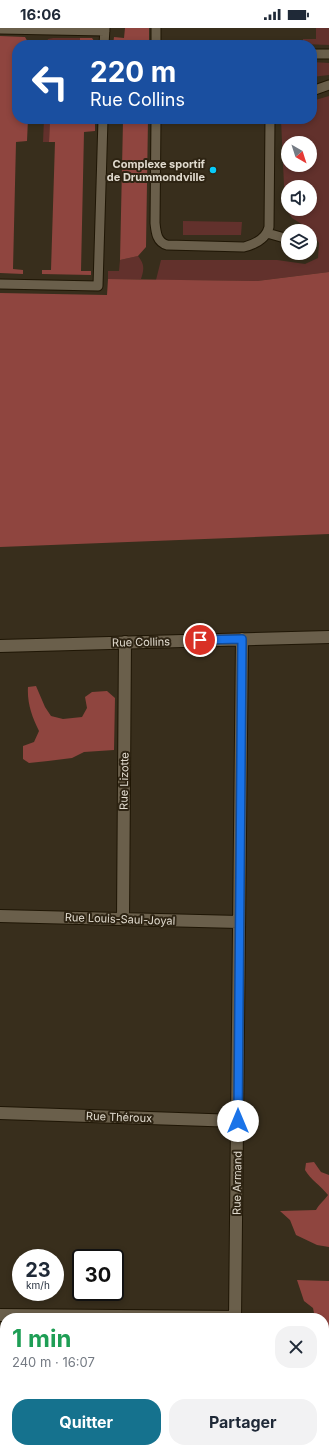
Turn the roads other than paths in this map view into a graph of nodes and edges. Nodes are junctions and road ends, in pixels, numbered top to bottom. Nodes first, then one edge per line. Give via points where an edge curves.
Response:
1 (156, 28) edge
2 (0, 29) edge
3 (105, 29) edge
4 (104, 40) edge
5 (156, 40) edge
6 (317, 54) edge
7 (329, 54) edge
8 (329, 86) edge
9 (317, 90) edge
10 (103, 124) edge
11 (156, 124) edge
12 (270, 124) edge
13 (267, 233) junction
14 (281, 237) edge
15 (0, 284) edge
16 (329, 637) edge
17 (242, 639) junction
18 (125, 642) junction
19 (0, 646) edge
20 (0, 916) edge
21 (123, 919) junction
22 (239, 922) junction
23 (0, 1113) edge
24 (238, 1121) junction
25 (235, 1313) edge

1 - 5 lane
2 - 3 lane
3 - 4 lane
6 - 7 lane
8 - 9 lane
10 - 15 lane via 98,286
11 - 13 lane via 155,223 162,244 244,247 255,244
12 - 13 lane
13 - 14 lane
16 - 17 street, Rue Collins
17 - 18 street, Rue Collins
17 - 22 street, Rue Armand
18 - 19 street, Rue Collins
18 - 21 street, Rue Lizotte
20 - 21 street, Rue Louis-Saul-Joyal
21 - 22 street, Rue Louis-Saul-Joyal
22 - 24 street, Rue Armand
23 - 24 street, Rue Théroux
24 - 25 street, Rue Armand

